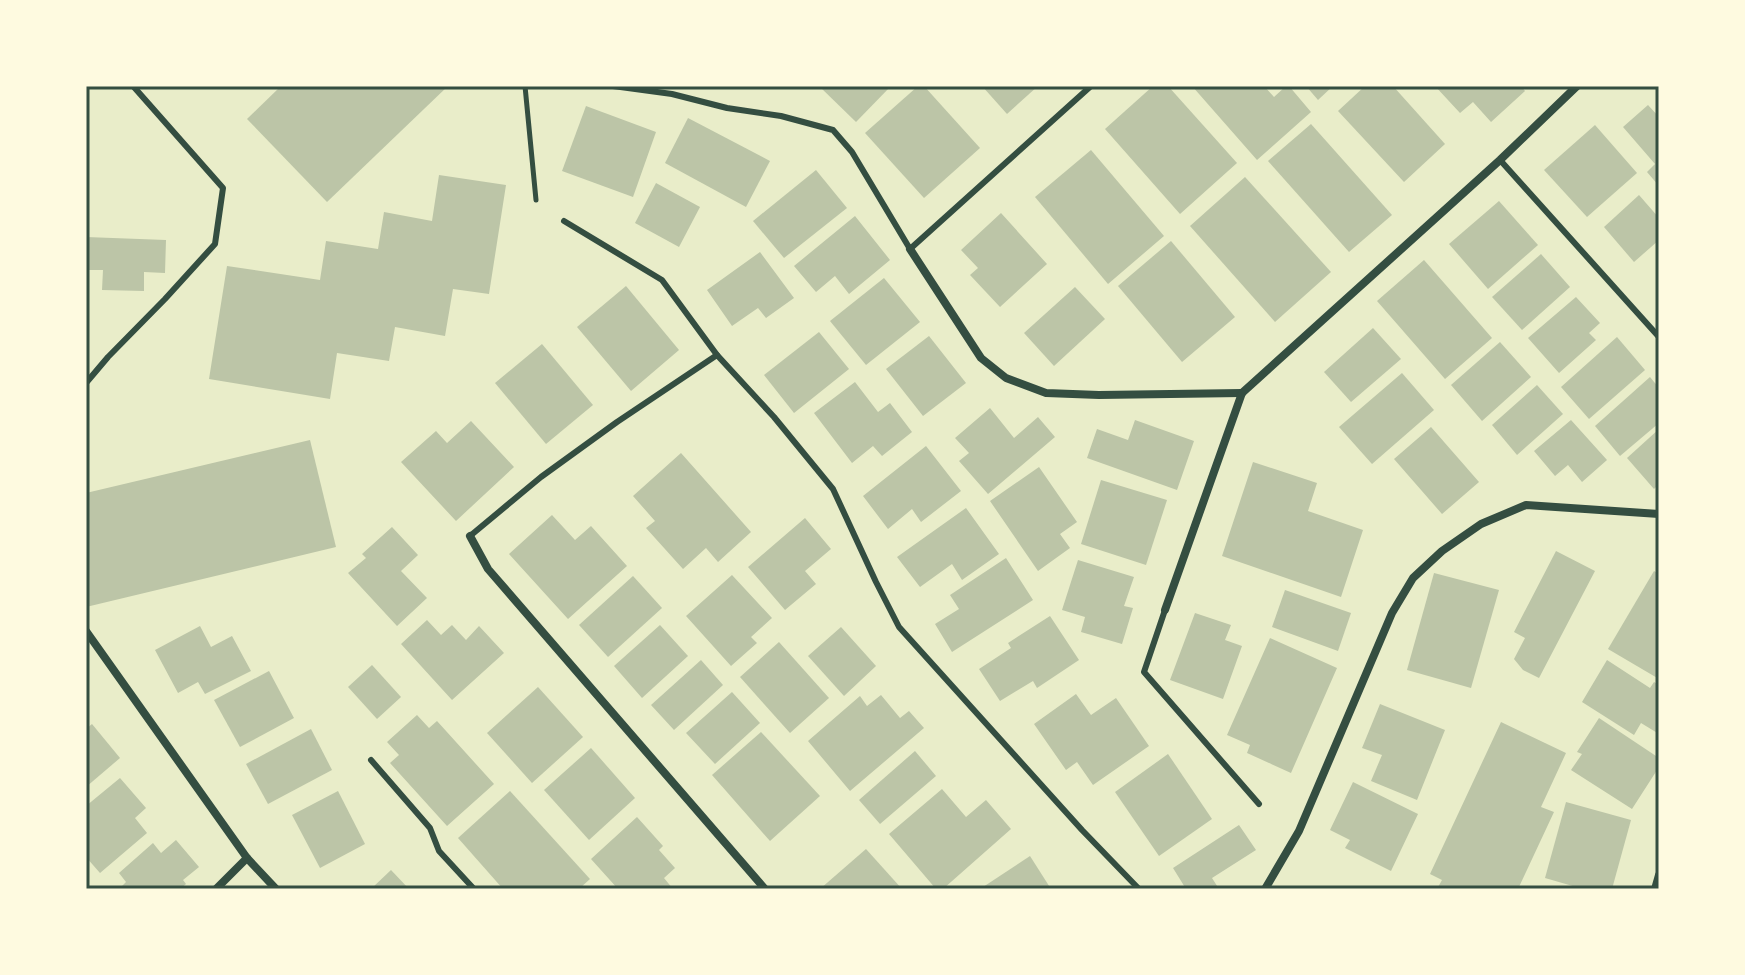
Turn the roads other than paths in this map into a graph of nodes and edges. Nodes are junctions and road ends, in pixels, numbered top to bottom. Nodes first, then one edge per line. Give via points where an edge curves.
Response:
1 (133, 86) edge
2 (613, 86) edge
3 (1091, 86) edge
4 (1577, 86) edge
5 (1500, 160) junction
6 (564, 221) road end
7 (910, 249) junction
8 (1659, 337) edge
9 (717, 355) junction
10 (86, 383) edge
11 (1242, 393) junction
12 (1659, 514) edge
13 (470, 536) joint
14 (1165, 610) joint
15 (86, 631) edge
16 (371, 760) dead end
17 (1259, 804) dead end
18 (247, 858) junction
19 (1659, 875) edge
20 (216, 889) edge
21 (276, 889) edge
22 (474, 889) edge
23 (765, 889) edge
24 (1139, 889) edge
25 (1265, 889) edge
26 (1655, 889) edge

1 - 10 lane via 223,188 215,244
2 - 7 lane via 833,130 852,152
3 - 7 lane
4 - 5 street
5 - 8 lane
5 - 11 street
6 - 9 lane via 662,280
7 - 11 street via 981,358 1006,378 1046,393
9 - 13 lane via 541,477
9 - 24 lane via 833,489 899,627
11 - 14 street
12 - 25 street via 1526,505 1481,524 1413,578 1392,613 1299,831
13 - 23 street via 488,569
14 - 17 lane via 1144,672
15 - 18 street
16 - 22 lane
18 - 20 street
18 - 21 street
19 - 26 street

